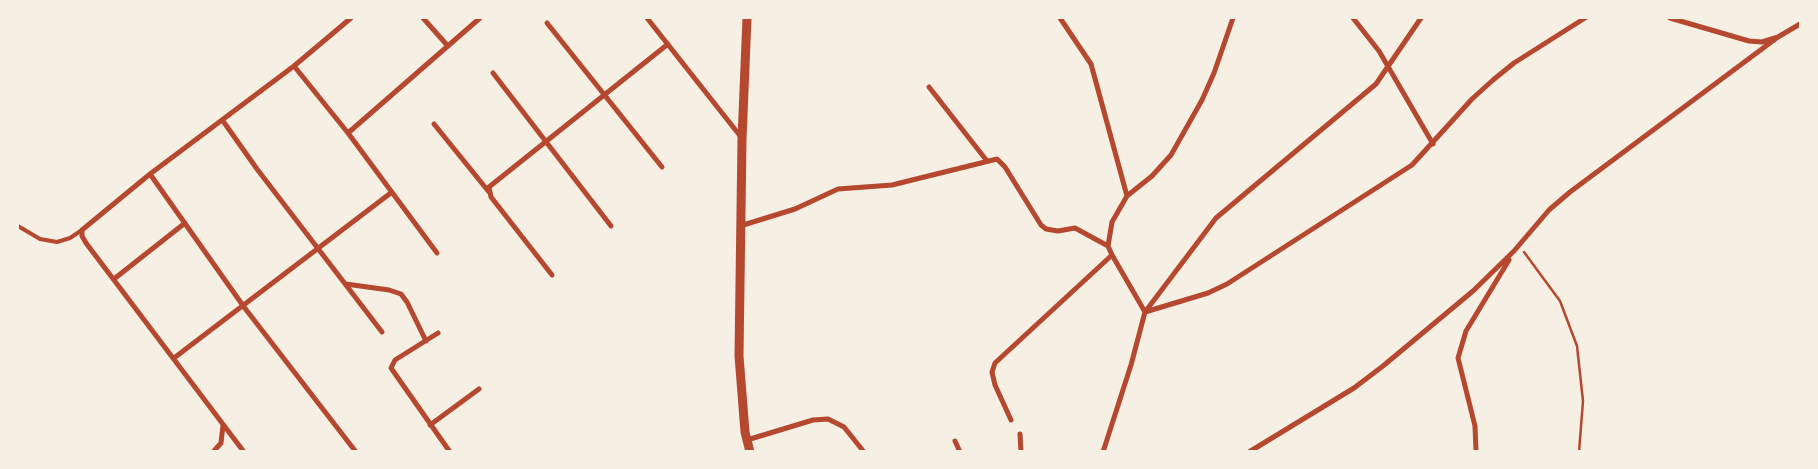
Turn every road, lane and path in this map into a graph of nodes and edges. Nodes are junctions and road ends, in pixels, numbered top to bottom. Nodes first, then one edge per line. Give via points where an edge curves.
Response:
1 (351, 18) edge
2 (423, 18) edge
3 (480, 18) edge
4 (647, 18) edge
5 (747, 18) edge
6 (1060, 18) edge
7 (1233, 18) edge
8 (1353, 18) edge
9 (1421, 18) edge
10 (1585, 18) edge
11 (1670, 18) edge
12 (547, 22) dead end
13 (1800, 24) edge
14 (1778, 37) junction
15 (668, 44) junction
16 (447, 45) junction
17 (294, 66) junction
18 (1389, 66) junction
19 (492, 73) dead end
20 (928, 87) dead end
21 (604, 94) junction
22 (223, 121) junction
23 (434, 124) dead end
24 (348, 133) junction
25 (742, 139) junction
26 (545, 141) junction
27 (1432, 144) junction
28 (987, 161) junction
29 (662, 167) dead end
30 (150, 174) junction
31 (392, 192) junction
32 (489, 192) junction
33 (1127, 196) junction
34 (185, 223) junction
35 (18, 226) edge
36 (611, 226) dead end
37 (740, 226) junction
38 (82, 230) junction
39 (1519, 245) junction
40 (1108, 246) junction
41 (319, 249) junction
42 (1514, 251) junction
43 (437, 253) dead end
44 (1112, 255) junction
45 (552, 275) dead end
46 (114, 279) junction
47 (346, 284) junction
48 (244, 306) junction
49 (1145, 312) junction
50 (382, 332) dead end
51 (438, 333) dead end
52 (426, 341) junction
53 (174, 358) junction
54 (479, 389) dead end
55 (1011, 420) dead end
56 (223, 425) junction
57 (430, 425) junction
58 (1020, 434) dead end
59 (747, 440) junction
60 (955, 441) dead end
61 (213, 452) edge
62 (244, 452) edge
63 (356, 452) edge
64 (450, 452) edge
65 (750, 452) edge
66 (864, 452) edge
67 (960, 452) edge
68 (1021, 452) edge
69 (1103, 452) edge
70 (1250, 452) edge
71 (1476, 452) edge
72 (1579, 452) edge

1 - 17 street
2 - 16 street
3 - 16 street
4 - 15 street
5 - 25 street
6 - 33 street via 1091,64
7 - 33 street via 1206,91 1175,147 1162,167
8 - 18 street
9 - 18 street
10 - 27 street via 1492,80
11 - 14 street via 1749,41 1762,42
12 - 21 street
13 - 14 street
14 - 39 street via 1570,192
15 - 21 street
15 - 25 street
16 - 24 street
17 - 22 street
17 - 24 street
18 - 27 street
18 - 49 street via 1368,91 1216,218
19 - 26 street
20 - 28 street
21 - 26 street
21 - 29 street
22 - 30 street
22 - 41 street
23 - 32 street
24 - 31 street
25 - 37 street
26 - 32 street via 492,183
26 - 36 street
27 - 49 street via 1412,165 1227,284
28 - 37 street via 899,183 838,189 795,209
28 - 40 street via 997,159 1002,163 1046,229 1075,228
30 - 34 street
30 - 38 street
31 - 41 street
31 - 43 street
32 - 45 street
33 - 40 street via 1112,222
34 - 46 street
34 - 48 street
35 - 38 lane via 40,239 57,242
37 - 59 street via 739,356
38 - 46 street via 86,243
39 - 42 street
39 - 72 path via 1560,301 1577,346 1583,401
40 - 44 street
41 - 47 street
41 - 48 street
42 - 70 street via 1473,291 1369,378
42 - 71 street via 1466,330 1459,351 1460,371 1475,426
44 - 49 street
44 - 55 street via 995,363 992,372 995,385
46 - 53 street
47 - 50 street
47 - 52 street via 401,294
48 - 53 street
48 - 63 street
49 - 69 street
51 - 52 street
52 - 57 street via 395,360 390,368
53 - 56 street
54 - 57 street
56 - 61 street via 221,443
56 - 62 street
57 - 64 street
58 - 68 street
59 - 65 street
59 - 66 street via 813,420 828,419 844,427
60 - 67 street

